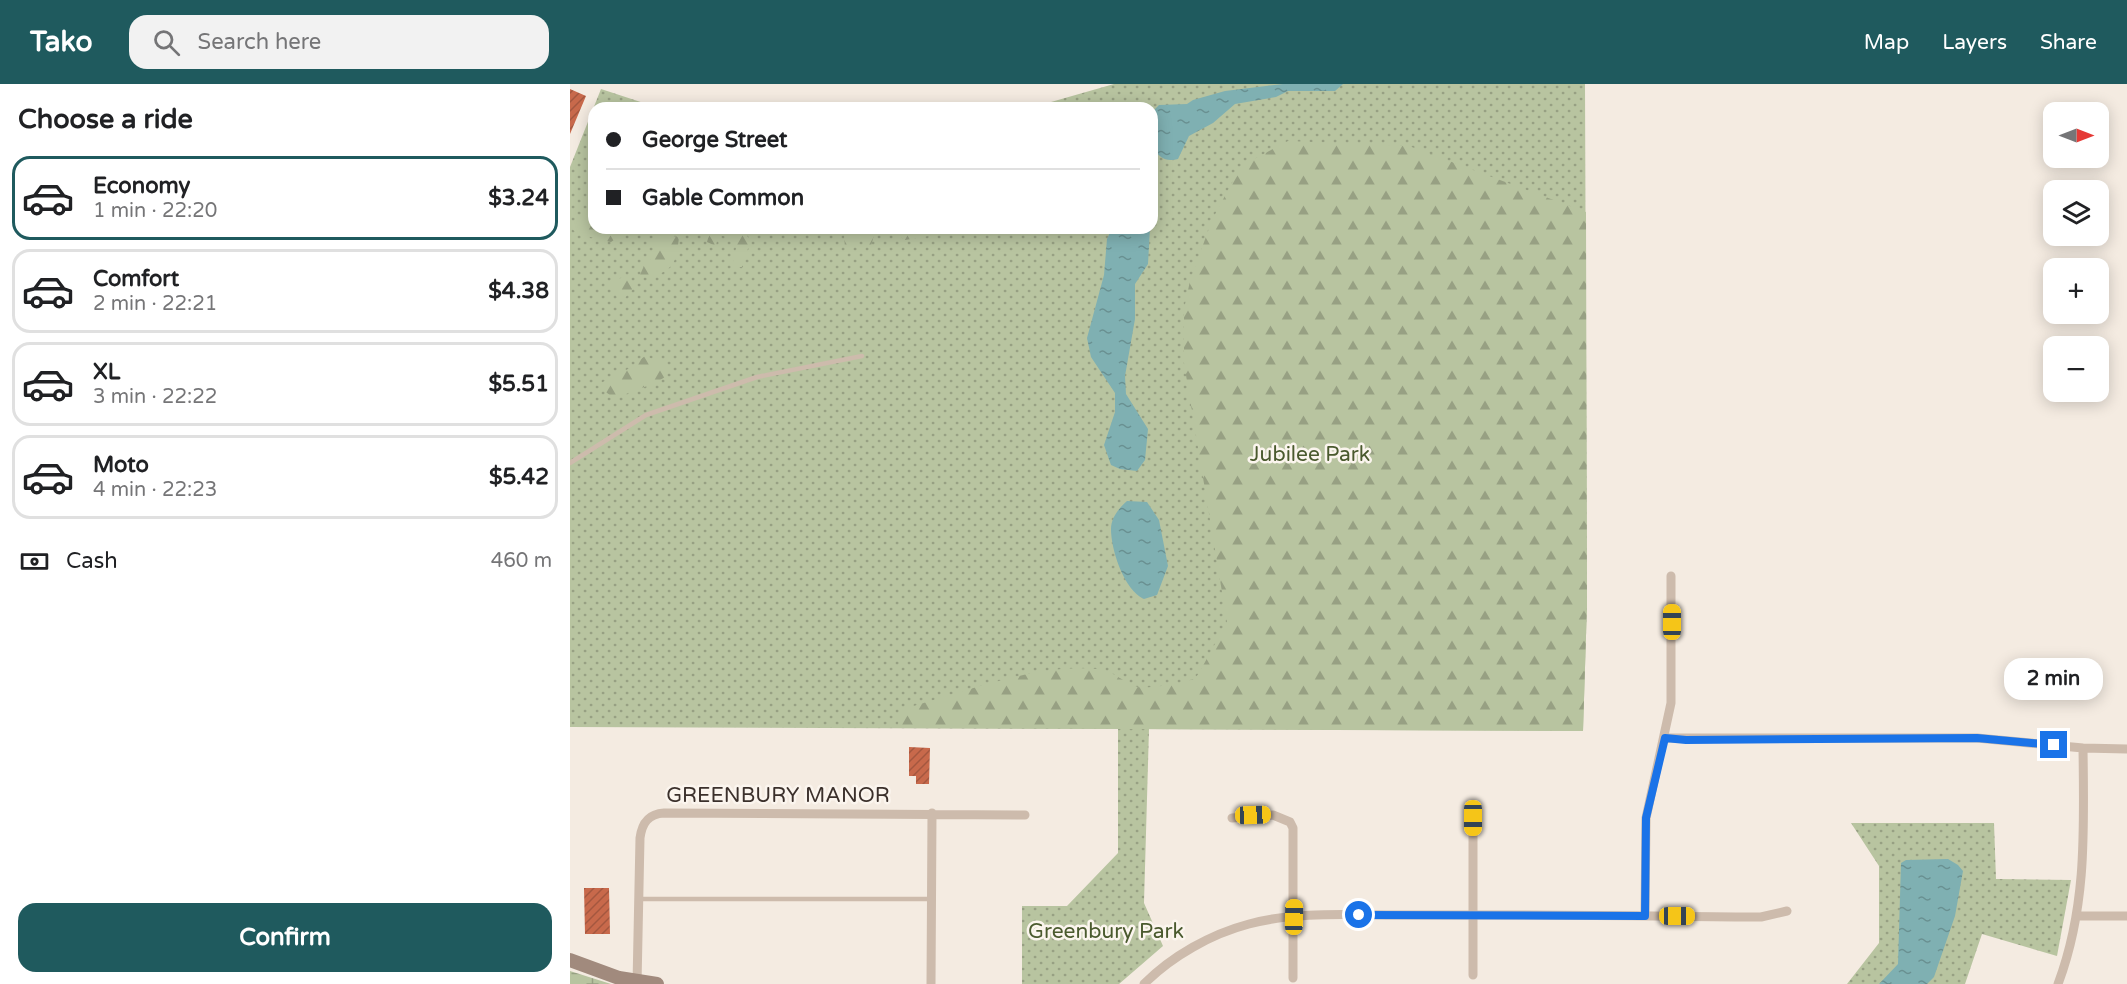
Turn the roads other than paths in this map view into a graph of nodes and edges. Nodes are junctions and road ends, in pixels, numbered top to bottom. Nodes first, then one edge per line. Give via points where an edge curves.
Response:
1 (862, 356) dead end
2 (570, 464) edge
3 (1671, 576) dead end
4 (1665, 738) junction
5 (2083, 748) junction
6 (2127, 749) edge
7 (932, 813) junction
8 (1025, 815) dead end
9 (1232, 818) dead end
10 (1473, 818) dead end
11 (640, 899) junction
12 (932, 899) junction
13 (1786, 911) dead end
14 (1473, 915) junction
15 (1645, 916) junction
16 (2078, 916) junction
17 (2127, 916) edge
18 (1294, 917) junction
19 (570, 960) edge
20 (1473, 975) dead end
21 (1293, 978) dead end
22 (638, 983) edge
23 (657, 984) edge
24 (931, 984) edge
25 (1144, 984) edge
26 (2058, 984) edge

1 - 2 lane via 757,377 646,416
3 - 4 street via 1672,692
4 - 5 street via 1977,738
4 - 15 street via 1646,818
5 - 6 street
5 - 16 street via 2084,852
7 - 8 street, GREENBURY MANOR
7 - 11 street, GREENBURY MANOR via 658,813 646,819 641,830
7 - 12 street
9 - 18 street via 1273,815 1290,822 1294,837
10 - 14 street
11 - 12 lane
11 - 22 street, GREENBURY MANOR
12 - 24 street
13 - 15 street via 1761,917
14 - 15 street
14 - 18 street
14 - 20 street
16 - 17 street
16 - 26 street
18 - 21 street
18 - 25 street via 1251,923 1212,937
19 - 22 street
22 - 23 street

